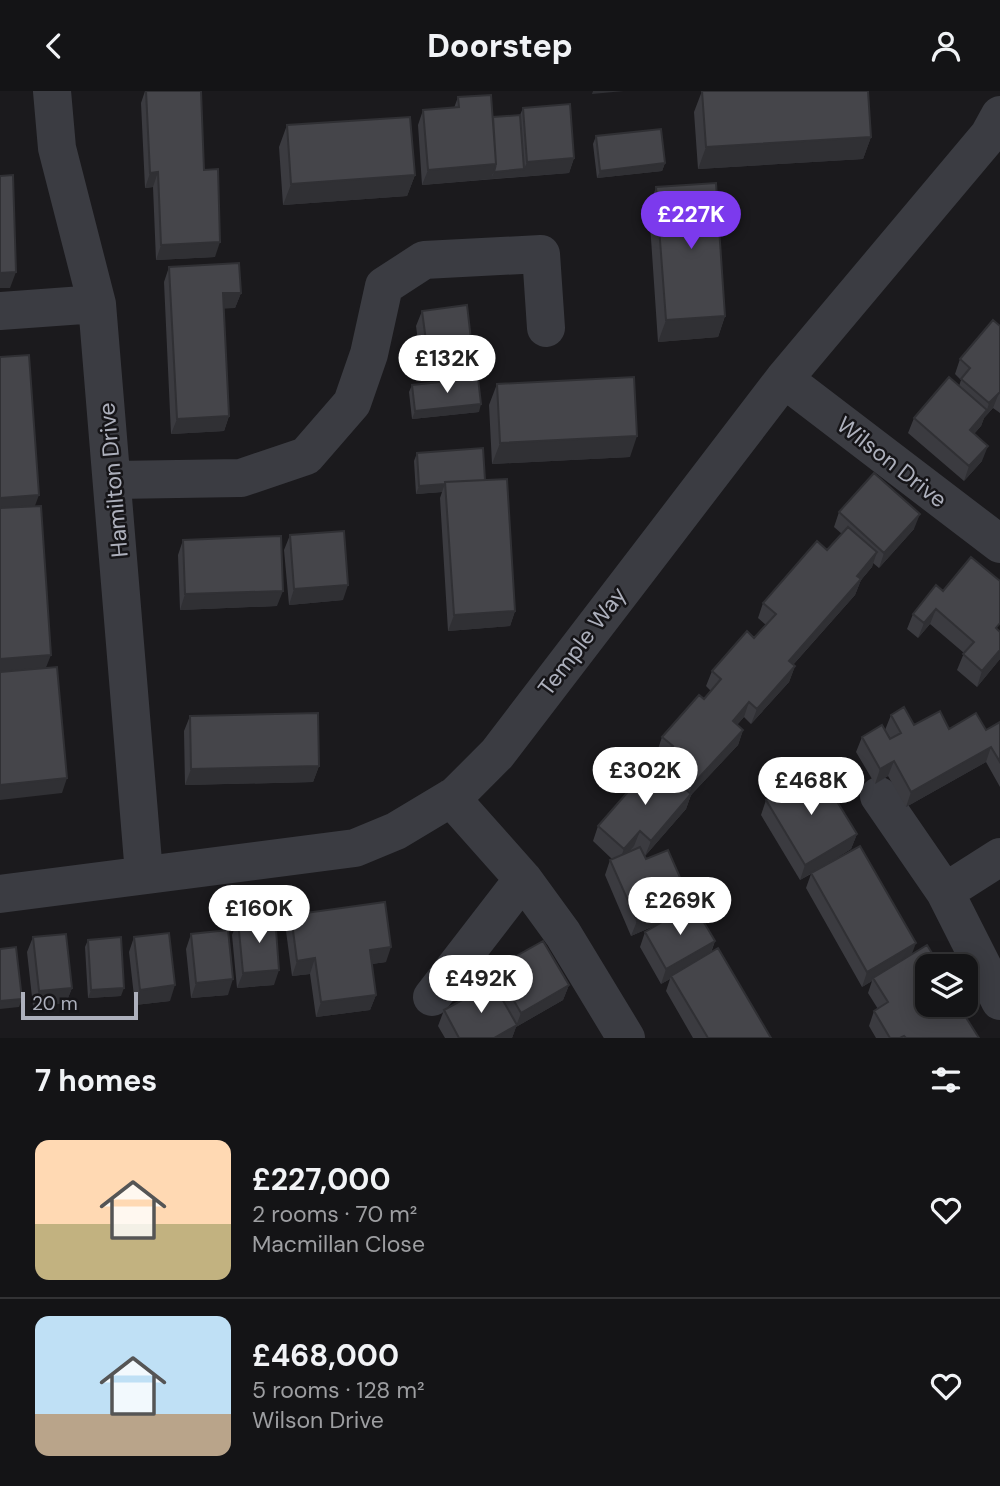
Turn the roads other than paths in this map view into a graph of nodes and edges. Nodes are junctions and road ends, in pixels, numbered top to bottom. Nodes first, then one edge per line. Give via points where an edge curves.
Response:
1 (52, 91) edge
2 (1000, 115) edge
3 (97, 304) junction
4 (0, 311) edge
5 (547, 328) dead end
6 (784, 379) junction
7 (114, 480) junction
8 (1000, 544) edge
9 (878, 796) dead end
10 (451, 798) junction
11 (1000, 857) edge
12 (144, 874) junction
13 (523, 879) junction
14 (945, 892) junction
15 (0, 894) edge
16 (432, 997) dead end
17 (1000, 1002) edge
18 (626, 1038) edge

1 - 3 street, Hamilton Drive via 57,148
2 - 6 street, Temple Way via 989,135
3 - 4 street
3 - 7 street, Hamilton Drive
5 - 7 street via 541,254 424,260 384,286 352,403 306,456 241,478
6 - 8 street, Wilson Drive
6 - 10 street, Temple Way via 496,754
7 - 12 street, Hamilton Drive
9 - 14 street
10 - 12 street, Temple Way via 396,831 355,848
10 - 13 street
11 - 14 street
12 - 15 street, Temple Way
13 - 16 street
13 - 18 street via 563,934
14 - 17 street

